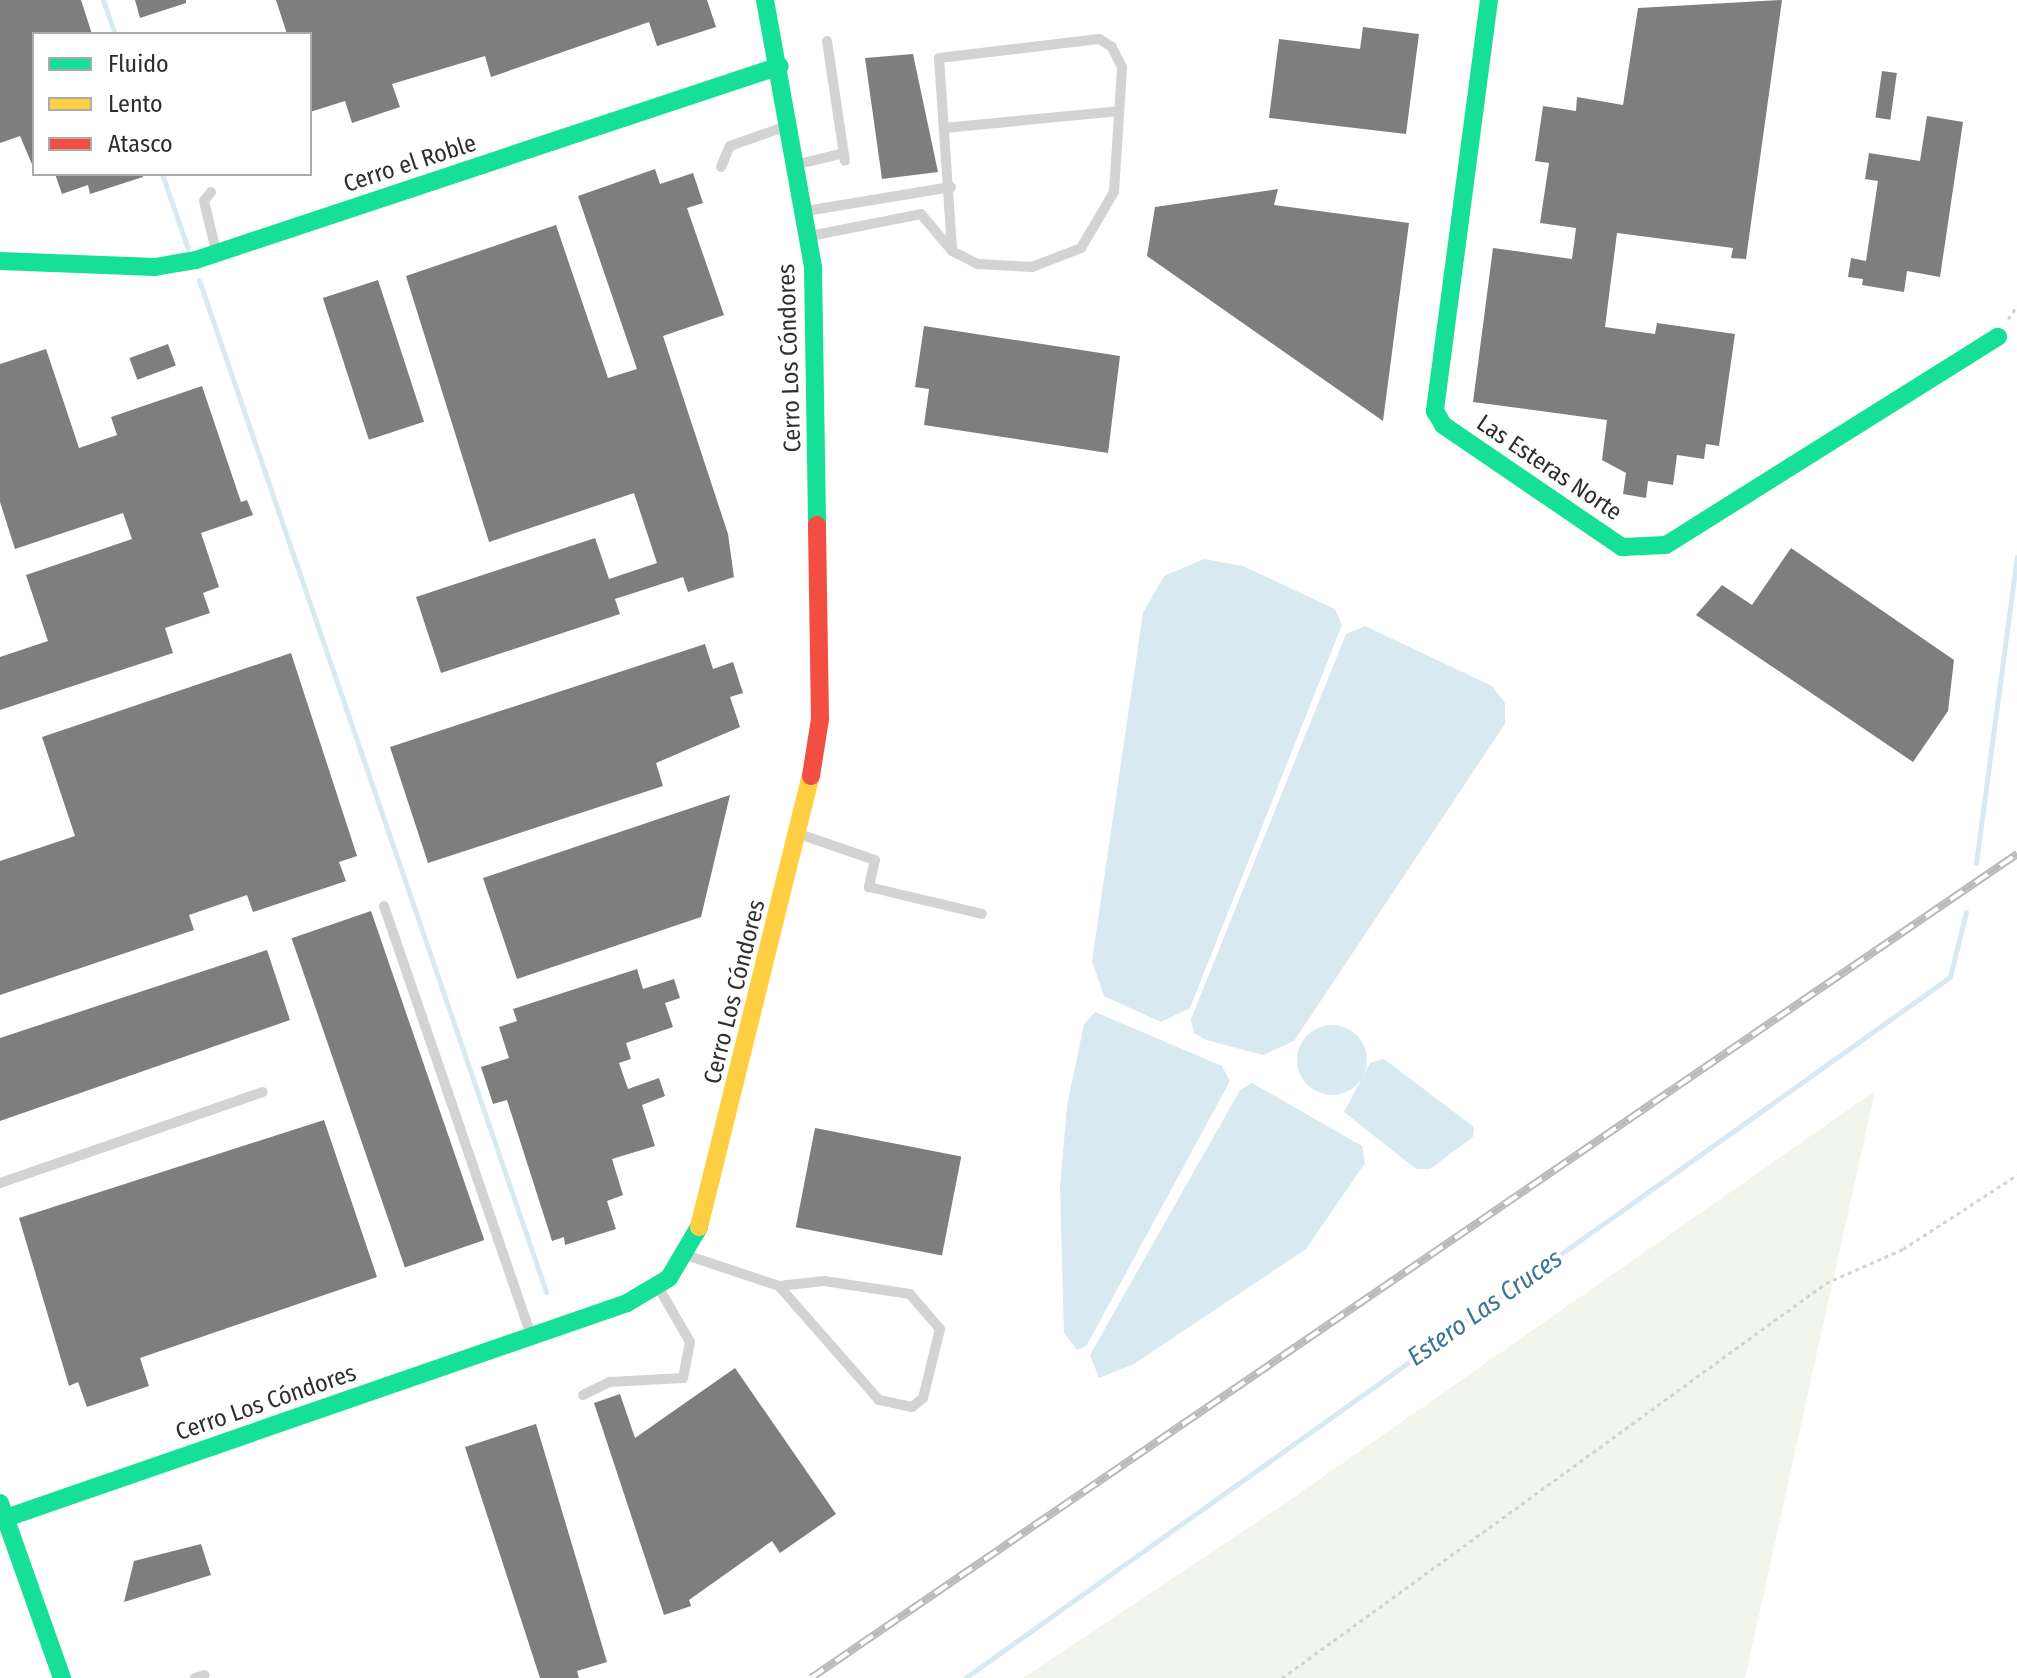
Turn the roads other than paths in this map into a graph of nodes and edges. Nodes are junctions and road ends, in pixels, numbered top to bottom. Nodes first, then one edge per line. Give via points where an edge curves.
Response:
1 (765, 0) edge
2 (1489, 0) edge
3 (827, 41) dead end
4 (780, 66) junction
5 (1119, 111) junction
6 (792, 125) junction
7 (944, 128) junction
8 (799, 164) junction
9 (721, 167) dead end
10 (951, 187) junction
11 (211, 192) dead end
12 (806, 211) junction
13 (810, 236) junction
14 (952, 251) junction
15 (217, 253) junction
16 (0, 261) edge
17 (1998, 337) dead end
18 (799, 834) junction
19 (384, 906) dead end
20 (982, 914) dead end
21 (263, 1092) dead end
22 (0, 1183) edge
23 (687, 1256) junction
24 (779, 1286) junction
25 (658, 1287) junction
26 (532, 1338) junction
27 (583, 1395) dead end
28 (2, 1513) edge
29 (62, 1678) edge

1 - 4 street, Cerro Los Cóndores
2 - 17 street, Las Esteras Norte via 1435,411 1443,425 1622,547 1666,545
3 - 8 lane via 844,157
4 - 6 street, Cerro Los Cóndores
4 - 15 street, Cerro el Roble
5 - 7 lane
5 - 7 lane via 1122,67 1099,39 939,58
5 - 14 lane via 1114,192 1081,248 1007,268
6 - 8 street, Cerro Los Cóndores
6 - 9 lane via 730,146
7 - 10 lane
8 - 12 street, Cerro Los Cóndores
10 - 12 lane
10 - 14 lane
11 - 15 lane via 204,201
12 - 13 street, Cerro Los Cóndores
13 - 14 lane via 921,214
13 - 18 street, Cerro Los Cóndores via 820,719
15 - 16 street, Cerro el Roble via 155,267
18 - 20 lane via 875,860 869,887
18 - 23 street, Cerro Los Cóndores via 702,1225
19 - 26 lane
21 - 22 lane
23 - 24 lane
23 - 25 street, Cerro Los Cóndores
24 - 24 lane via 879,1400 912,1407 923,1398 940,1329 910,1294 824,1281
25 - 26 street, Cerro Los Cóndores
25 - 27 lane via 690,1342 683,1378 610,1382
26 - 28 street, Cerro Los Cóndores
28 - 29 street

